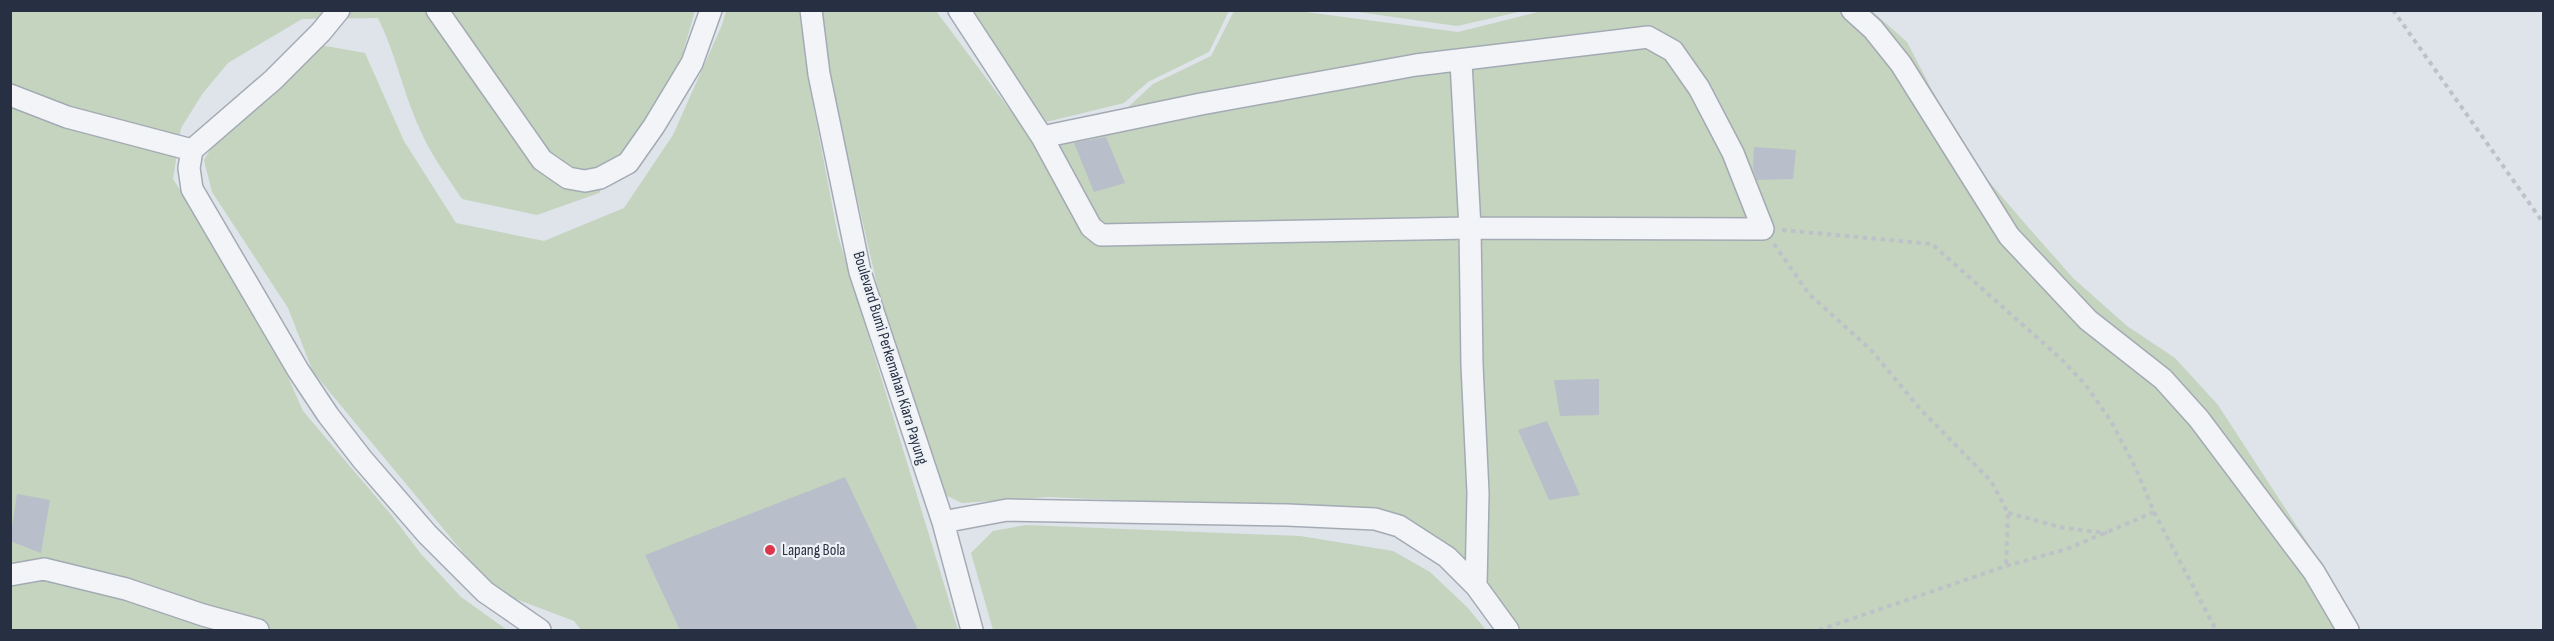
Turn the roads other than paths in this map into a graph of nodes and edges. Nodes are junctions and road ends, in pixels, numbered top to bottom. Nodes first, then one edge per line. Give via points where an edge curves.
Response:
1 (339, 10) edge
2 (437, 10) edge
3 (711, 10) edge
4 (811, 10) edge
5 (959, 10) edge
6 (1852, 10) edge
7 (1461, 62) junction
8 (10, 95) edge
9 (1042, 137) junction
10 (192, 150) junction
11 (1470, 228) junction
12 (943, 522) junction
13 (10, 574) edge
14 (1476, 586) junction
15 (258, 630) edge
16 (540, 630) edge
17 (972, 630) edge
18 (1508, 630) edge
19 (2348, 630) edge

1 - 10 street via 273,80
2 - 3 street via 542,160 568,178 585,181 600,178 628,163 692,63
4 - 12 street, Boulevard Bumi Perkemahan Kiara Payung via 819,74 860,272
5 - 9 street
6 - 19 street via 1901,64 2009,236 2088,320 2163,379 2199,419 2314,572
7 - 9 street via 1416,65
7 - 11 street
7 - 11 street via 1648,37 1662,44 1673,51 1699,88 1733,153 1763,229
8 - 10 street via 67,117
9 - 11 street via 1091,227 1101,235
10 - 16 street via 192,189 328,415 427,534 485,592
11 - 14 street via 1479,512
12 - 14 street via 1007,510 1376,519 1418,537 1447,557
12 - 17 street, Boulevard Bumi Perkemahan Kiara Payung
13 - 15 street via 44,569 126,589
14 - 18 street

